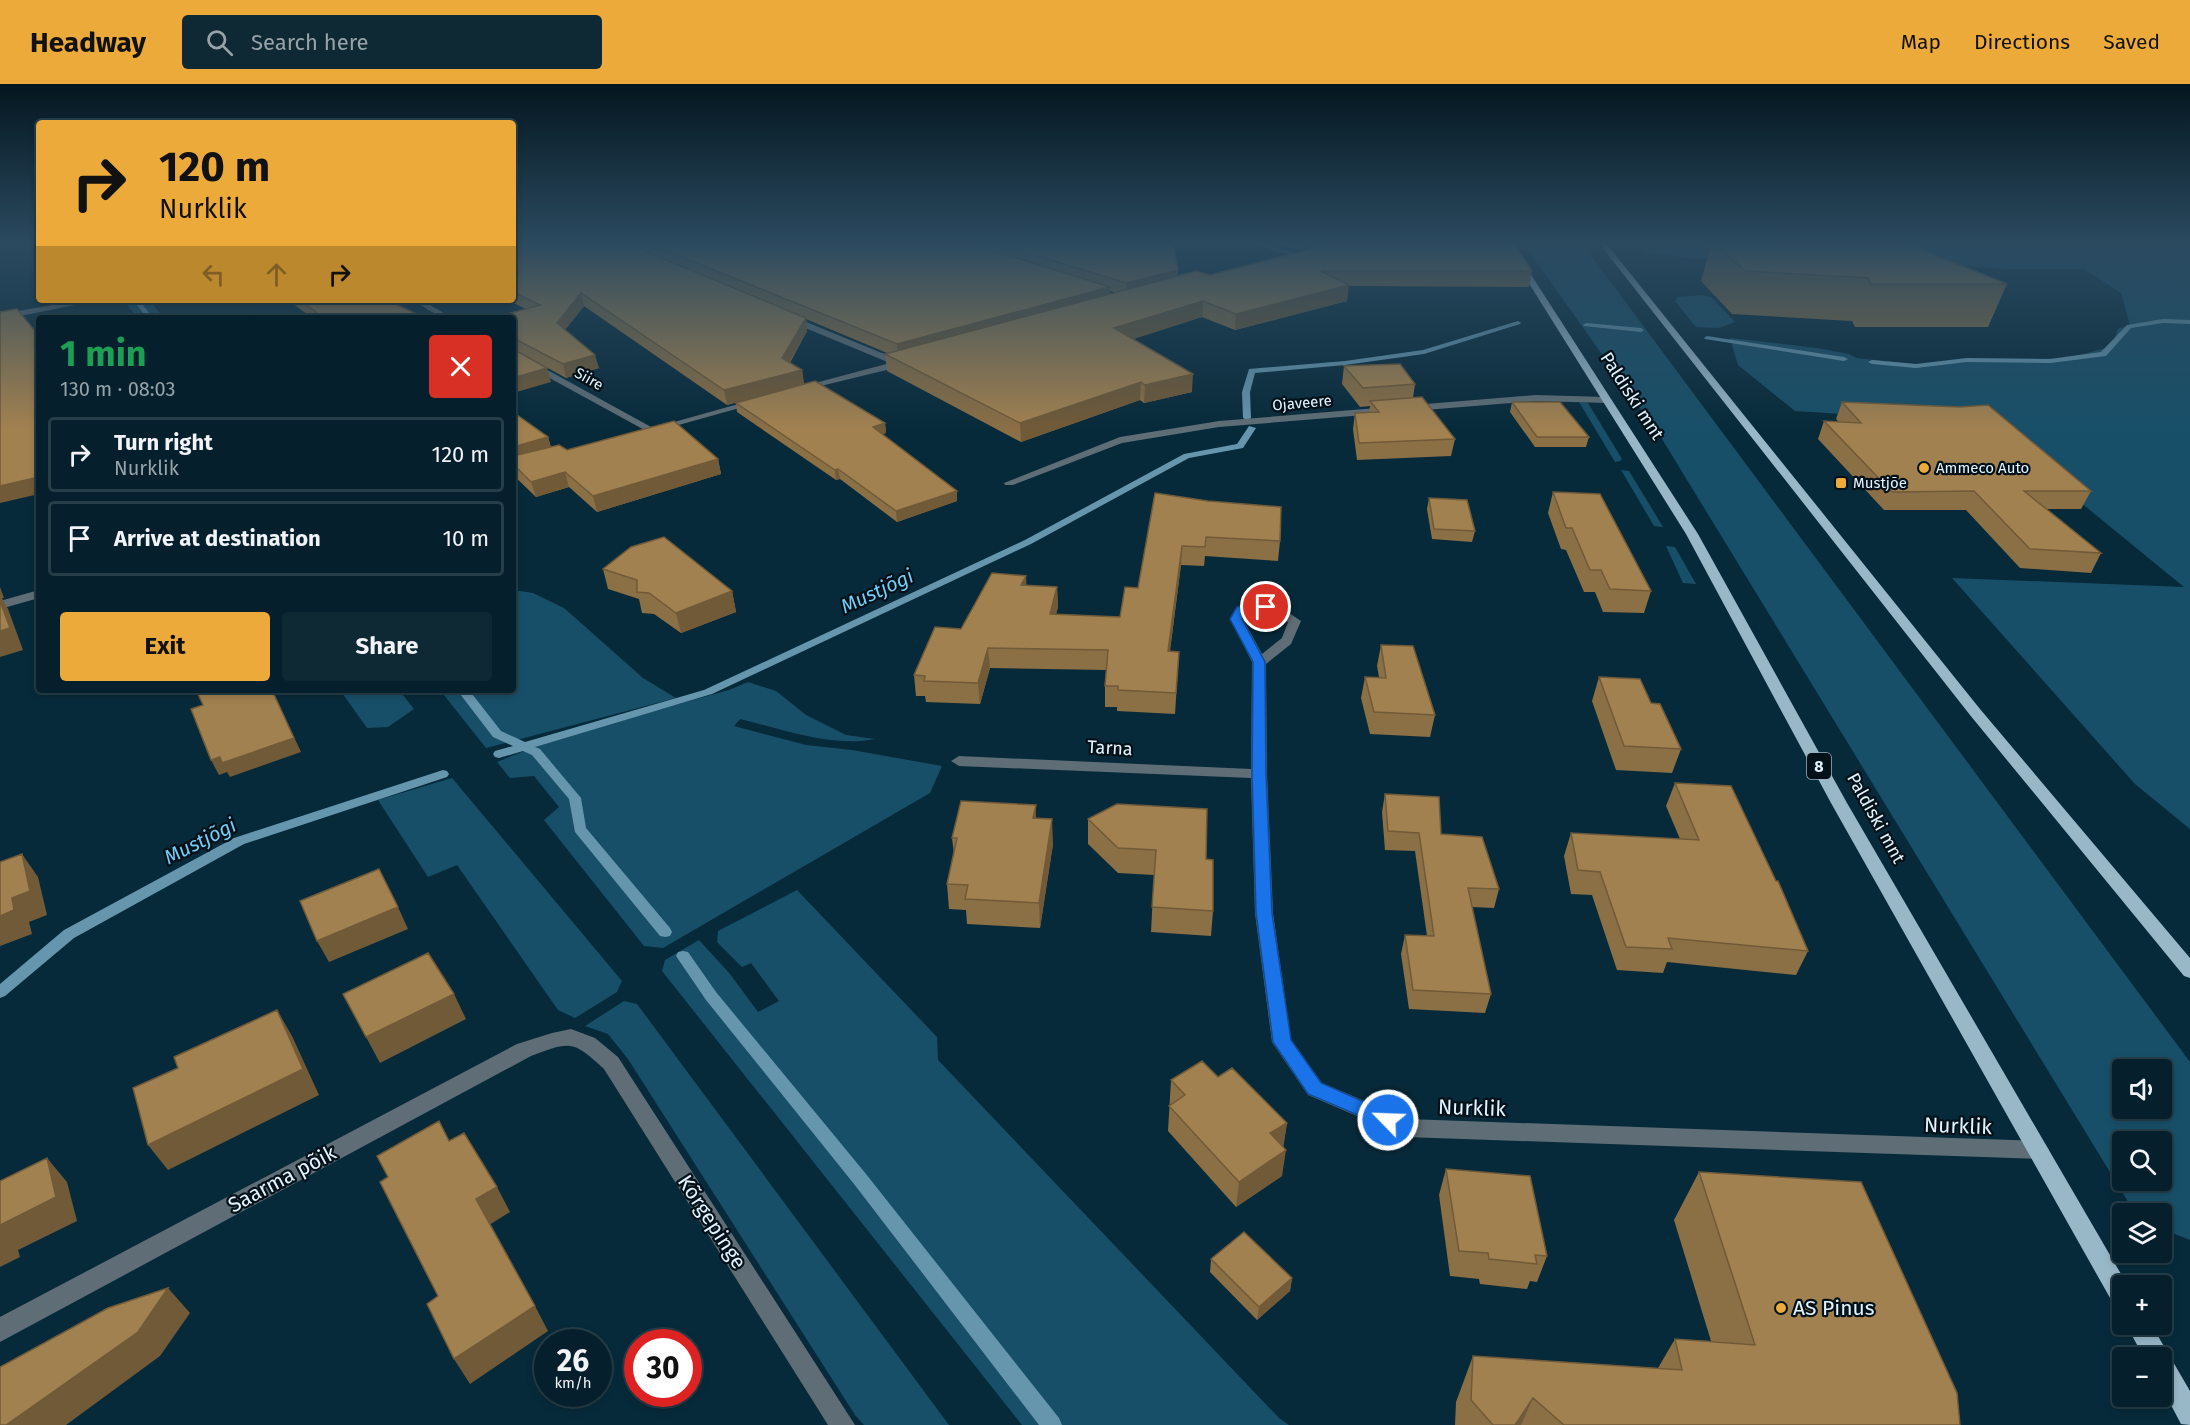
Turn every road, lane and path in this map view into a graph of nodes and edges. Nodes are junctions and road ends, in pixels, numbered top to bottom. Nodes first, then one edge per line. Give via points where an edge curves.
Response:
1 (70, 305) edge
2 (424, 305) edge
3 (1546, 305) edge
4 (1650, 305) edge
5 (780, 314) edge
6 (443, 315) edge
7 (0, 317) edge
8 (516, 356) edge
9 (911, 360) edge
10 (900, 363) junction
11 (798, 391) edge
12 (764, 400) edge
13 (1607, 400) junction
14 (650, 430) junction
15 (639, 433) edge
16 (1009, 483) dead end
17 (36, 595) edge
18 (0, 605) edge
19 (1259, 662) dead end
20 (959, 761) dead end
21 (1259, 774) junction
22 (2190, 971) edge
23 (568, 1035) joint
24 (2038, 1150) junction
25 (2112, 1280) edge
26 (0, 1330) edge
27 (2172, 1383) edge
28 (2190, 1415) edge
29 (842, 1425) edge

1 - 7 street
2 - 6 street
3 - 13 main road, Paldiski mnt / 8
4 - 22 main road via 1975,712
5 - 10 street
8 - 14 street, Siire
9 - 10 street
10 - 11 street
12 - 14 street
13 - 16 street, Ojaveere via 1536,399 1219,424 1120,440
13 - 24 main road, Paldiski mnt / 8 via 1692,534 1839,803
14 - 15 street
17 - 18 street
19 - 21 street, Nurklik
20 - 21 street, Tarna
21 - 24 street, Nurklik via 1264,913 1282,1042 1315,1089 1406,1128
23 - 26 street, Saarma põik via 524,1050
23 - 29 street, Kõrgepinge via 591,1044 611,1064
24 - 25 main road, Paldiski mnt / 8
27 - 28 main road

